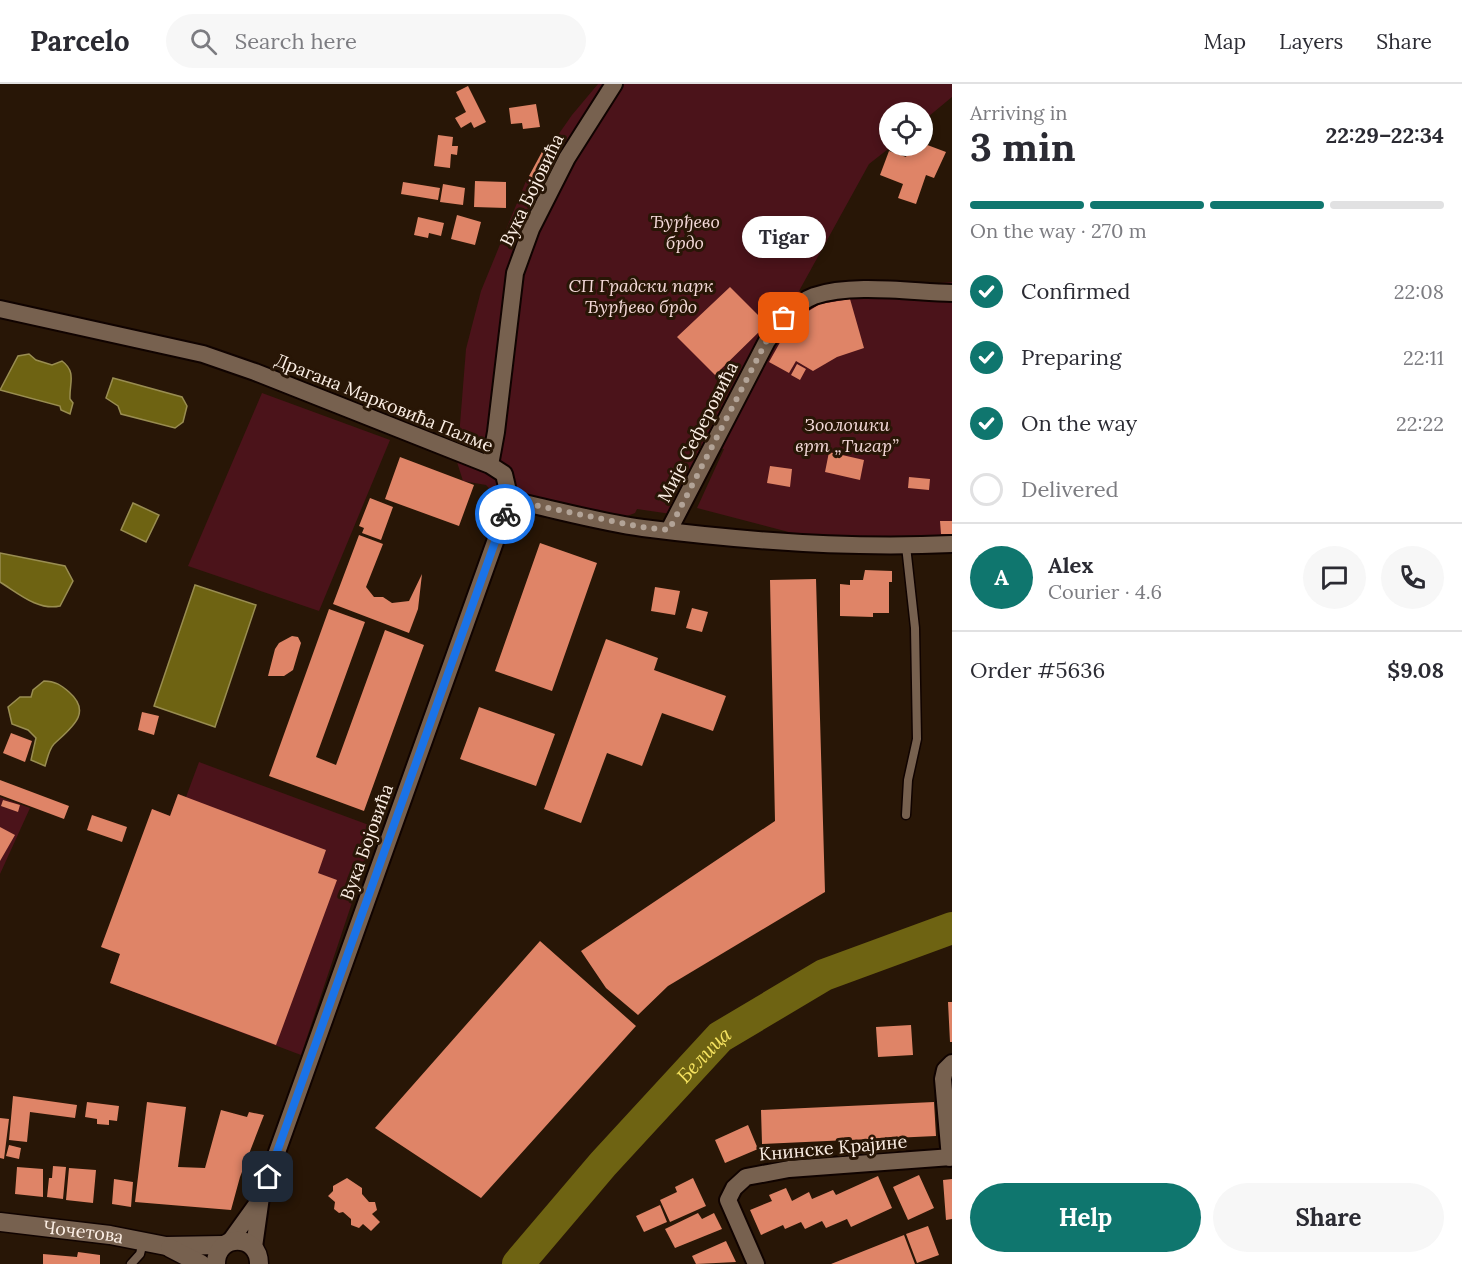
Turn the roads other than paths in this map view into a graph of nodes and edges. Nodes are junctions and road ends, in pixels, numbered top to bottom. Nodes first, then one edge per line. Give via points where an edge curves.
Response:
1 (614, 84) edge
2 (952, 293) edge
3 (0, 309) edge
4 (489, 465) junction
5 (510, 500) junction
6 (669, 530) junction
7 (952, 544) edge
8 (906, 546) junction
9 (906, 814) dead end
10 (952, 1063) edge
11 (951, 1157) edge
12 (261, 1197) junction
13 (0, 1222) edge
14 (143, 1242) junction
15 (227, 1243) junction
16 (166, 1246) junction
17 (257, 1254) edge
18 (131, 1264) edge
19 (201, 1264) edge
20 (216, 1264) edge
21 (275, 1264) edge
22 (756, 1264) edge

1 - 4 street, Вука Бојовића via 567,158 531,228 515,273 498,421
2 - 6 street, Мије Сеферовића via 851,291 812,297 784,318 767,340
3 - 4 street, Драгана Марковића Палме via 203,354
4 - 5 street, Драгана Марковића Палме via 504,474
5 - 6 street
5 - 12 street, Вука Бојовића
6 - 8 street via 747,539
7 - 8 street
8 - 9 lane via 915,628 917,739
10 - 11 street via 943,1079
11 - 22 street, Книнске Крајине via 789,1169 746,1177 728,1200
12 - 15 street, Вука Бојовића
12 - 17 street, Вука Бојовића
13 - 14 street, Чочетова
14 - 16 street, Чочетова
14 - 18 lane via 140,1254
15 - 16 street, Чочетова
15 - 17 street, Чочетова via 241,1240
15 - 20 street via 217,1253
16 - 19 street, Чочетова
17 - 21 street, Чочетова

